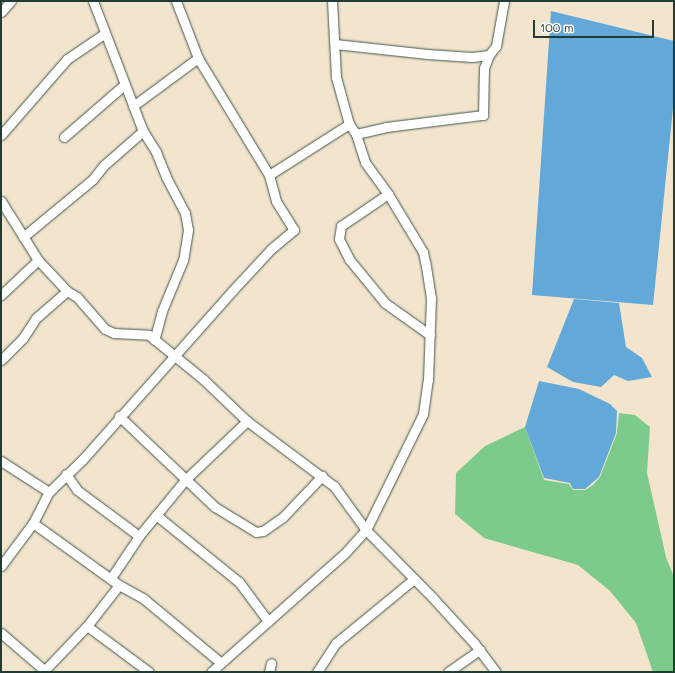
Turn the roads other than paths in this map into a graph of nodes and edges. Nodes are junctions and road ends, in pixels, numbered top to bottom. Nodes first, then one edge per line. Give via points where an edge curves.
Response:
1 (11, 1) edge
2 (93, 1) edge
3 (176, 1) edge
4 (332, 1) edge
5 (504, 1) edge
6 (1, 12) edge
7 (104, 34) junction
8 (335, 44) junction
9 (489, 55) junction
10 (198, 58) junction
11 (124, 85) junction
12 (133, 106) junction
13 (349, 124) junction
14 (142, 131) junction
15 (356, 134) junction
16 (1, 135) edge
17 (64, 137) dead end
18 (269, 175) junction
19 (388, 194) junction
20 (1, 201) edge
21 (23, 237) junction
22 (38, 260) junction
23 (67, 291) junction
24 (1, 295) edge
25 (430, 334) junction
26 (154, 340) junction
27 (176, 356) junction
28 (1, 360) edge
29 (119, 416) junction
30 (247, 421) junction
31 (1, 461) edge
32 (66, 474) junction
33 (322, 476) junction
34 (185, 480) junction
35 (48, 492) junction
36 (156, 516) junction
37 (33, 523) junction
38 (366, 530) junction
39 (139, 536) junction
40 (1, 566) edge
41 (111, 578) junction
42 (414, 579) junction
43 (119, 585) junction
44 (268, 621) junction
45 (87, 626) junction
46 (1, 633) edge
47 (480, 650) junction
48 (220, 662) junction
49 (43, 671) edge
50 (149, 672) edge
51 (211, 672) edge
52 (317, 672) edge
53 (448, 672) edge
54 (496, 672) edge

1 - 6 street
2 - 7 street
3 - 10 street
4 - 8 street
5 - 9 street via 496,46
7 - 11 street
7 - 16 street via 67,59
8 - 9 street via 427,54 472,57
8 - 13 street via 336,77
9 - 15 street via 484,68 483,115 386,127
10 - 12 street
10 - 18 street
11 - 12 street
11 - 17 street
12 - 14 street
13 - 15 street
13 - 18 street
14 - 21 street via 103,166 93,179
14 - 26 street via 156,152 185,213 188,230 180,270 162,311
15 - 19 street via 365,162
18 - 27 street via 276,201 294,230 271,249 236,285
19 - 25 street via 423,252 430,298
19 - 25 street via 341,226 339,239 349,259 385,303
20 - 21 street
21 - 22 street
22 - 23 street
22 - 24 street
23 - 26 street via 77,297 105,329 114,333 142,333
23 - 28 street via 36,318 23,338
25 - 38 street via 428,380 423,414
26 - 27 street
27 - 29 street
27 - 30 street
29 - 32 street via 83,459
29 - 34 street via 166,458
30 - 33 street
30 - 34 street
31 - 35 street
32 - 35 street
32 - 39 street via 77,490
33 - 34 street via 283,517 256,532 215,507
33 - 38 street via 334,486
34 - 36 street
35 - 37 street
36 - 39 street
36 - 44 street via 239,582
37 - 40 street
37 - 41 street
38 - 42 street
38 - 44 street via 345,553
39 - 41 street
41 - 43 street
42 - 47 street
42 - 52 street via 336,643
43 - 45 street
43 - 48 street via 144,599
44 - 48 street
45 - 49 street
45 - 50 street
46 - 49 street
47 - 53 street
47 - 54 street
48 - 51 street

